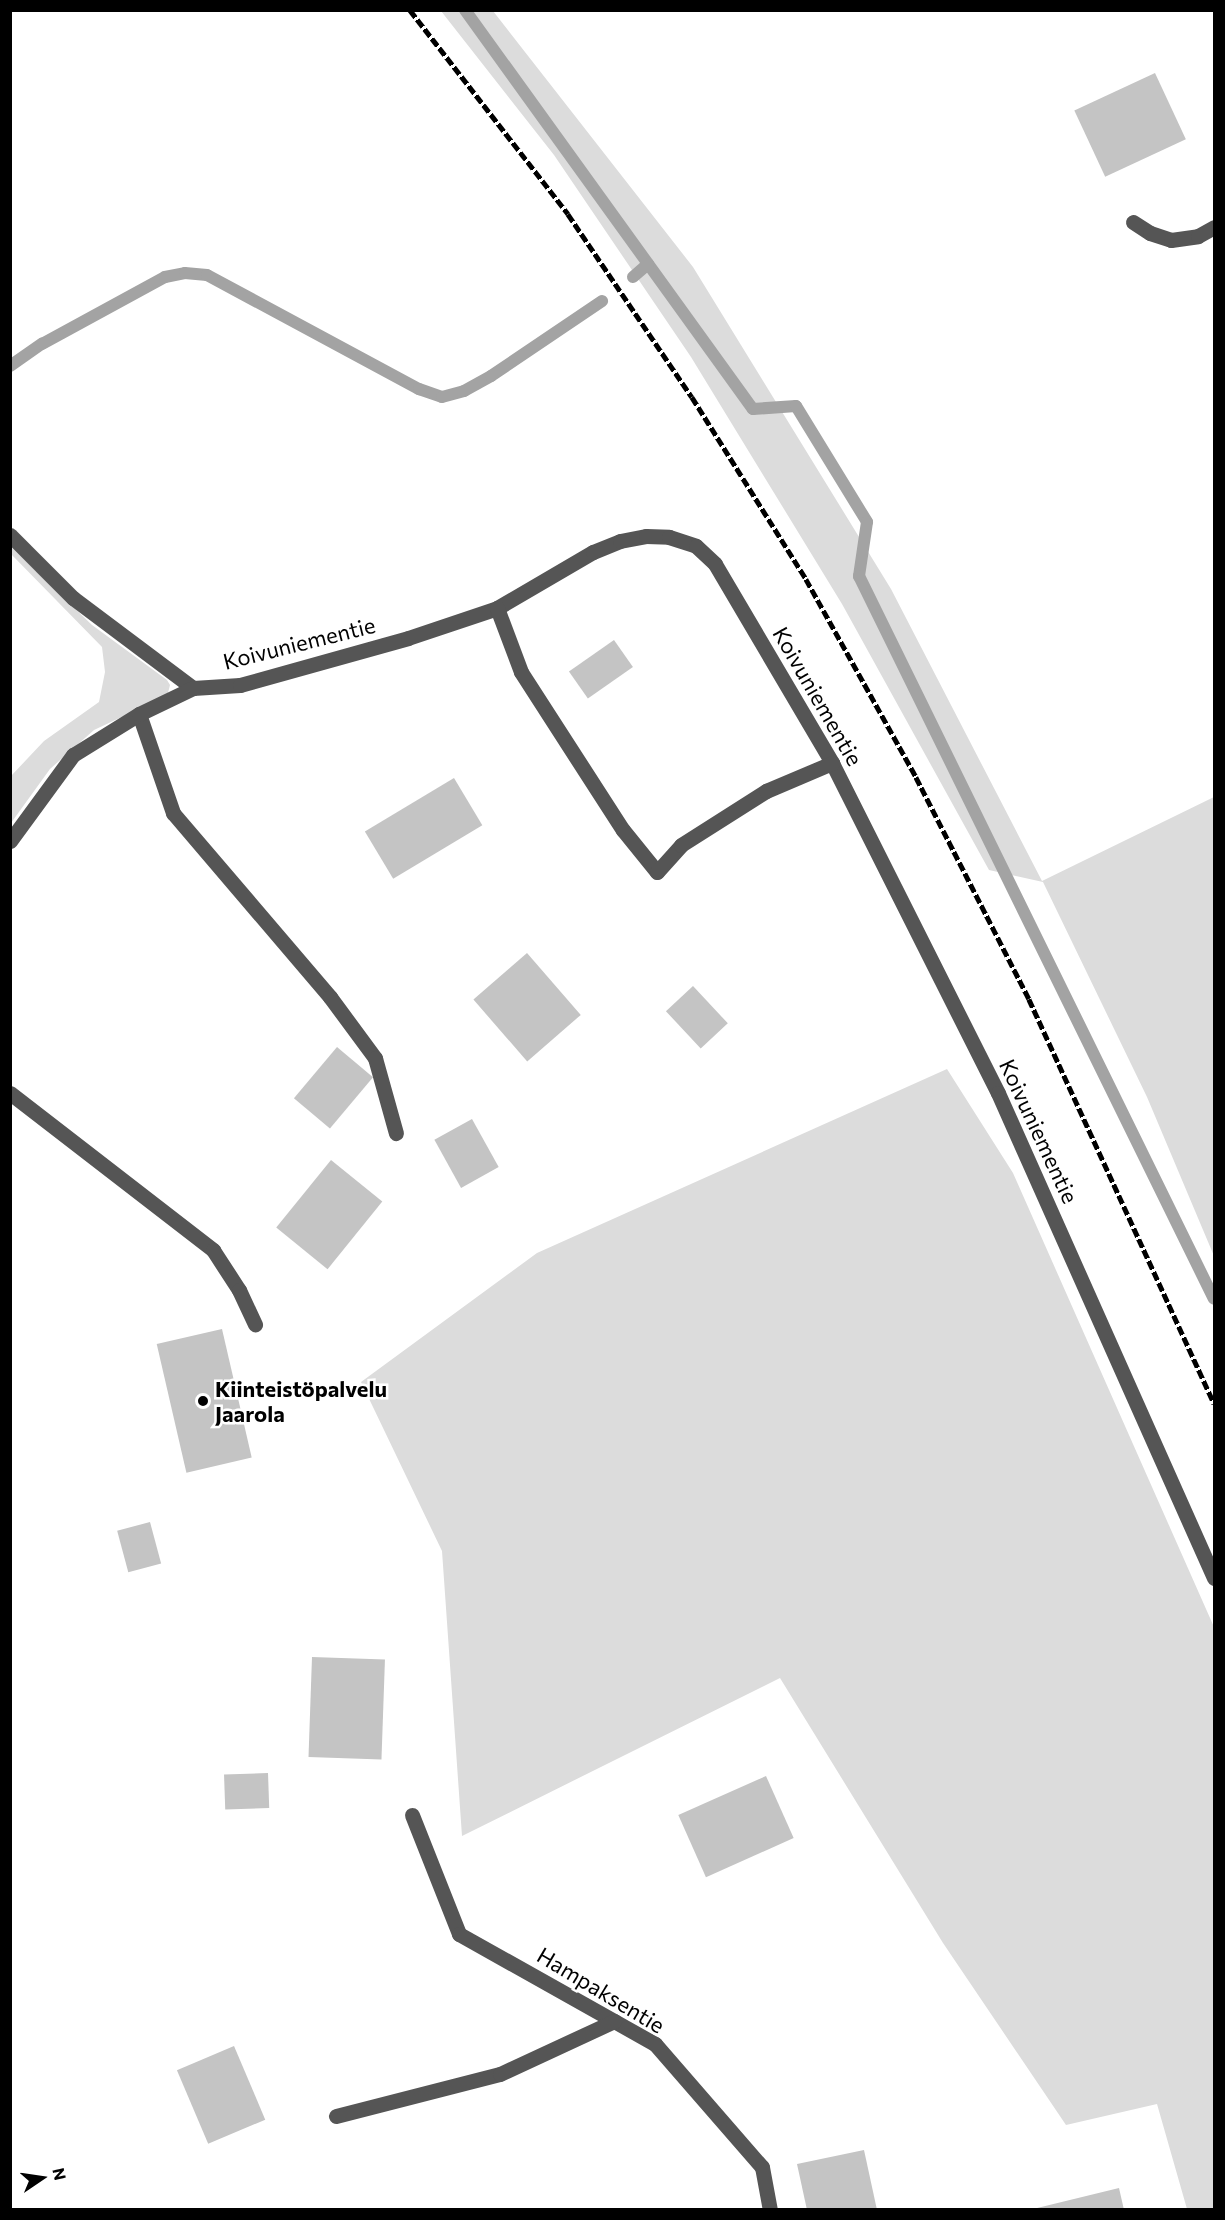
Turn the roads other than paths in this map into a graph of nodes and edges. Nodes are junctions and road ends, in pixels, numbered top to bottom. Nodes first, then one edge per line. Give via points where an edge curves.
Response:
1 (1133, 222) dead end
2 (1215, 227) edge
3 (10, 535) edge
4 (497, 608) junction
5 (193, 688) junction
6 (139, 714) junction
7 (832, 763) junction
8 (10, 841) edge
9 (10, 1093) edge
10 (396, 1133) dead end
11 (255, 1325) dead end
12 (1215, 1578) edge
13 (412, 1815) dead end
14 (614, 2021) junction
15 (336, 2116) dead end
16 (770, 2210) edge

1 - 2 street via 1172,240 1198,236
3 - 5 street via 73,598
4 - 5 street, Koivuniementie via 408,638 240,685
4 - 7 street, Koivuniementie via 593,552 620,541 669,537 696,546 715,564
4 - 7 street via 521,672 622,830 657,872 681,845 766,791
5 - 6 street
6 - 8 street via 74,756
6 - 10 street via 173,813 330,997 375,1058
7 - 12 street, Koivuniementie via 998,1093
9 - 11 street via 213,1250 239,1290
13 - 14 street, Hampaksentie via 459,1934
14 - 15 street via 500,2074
14 - 16 street, Hampaksentie via 655,2044 762,2167

